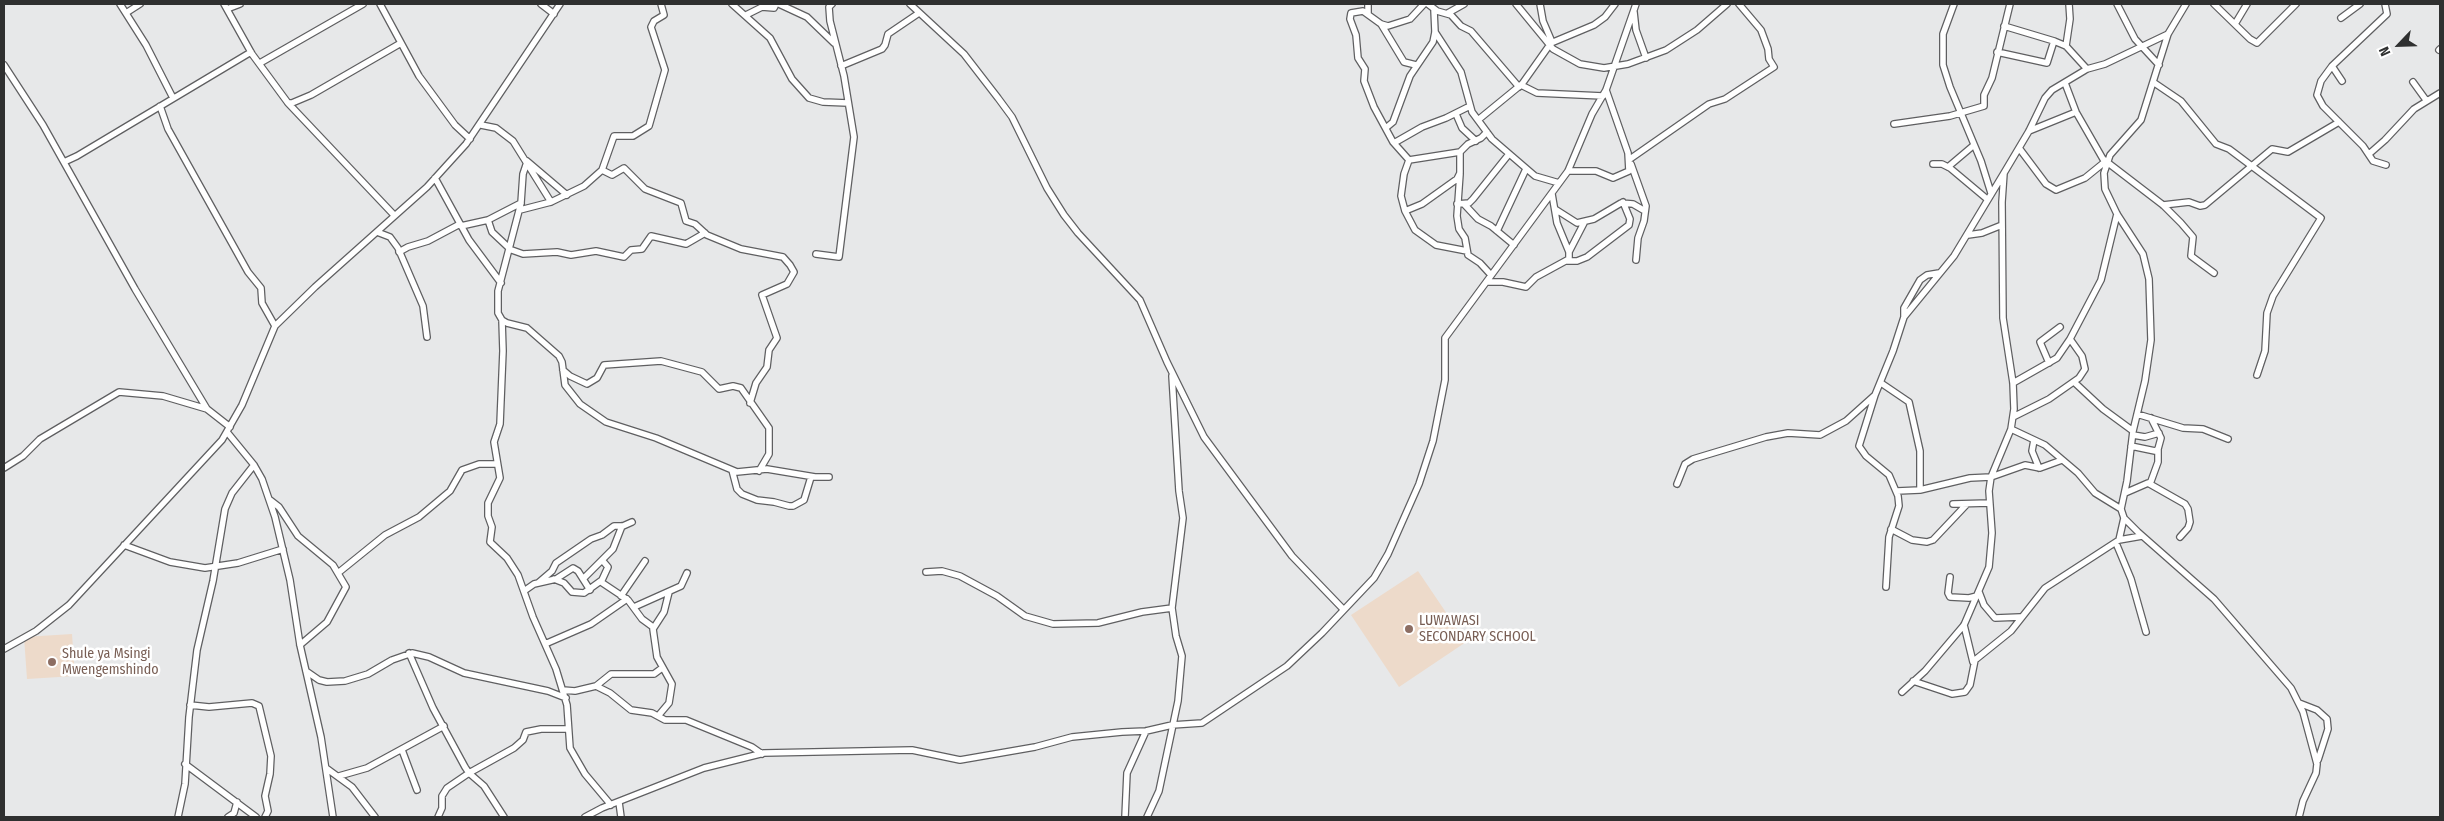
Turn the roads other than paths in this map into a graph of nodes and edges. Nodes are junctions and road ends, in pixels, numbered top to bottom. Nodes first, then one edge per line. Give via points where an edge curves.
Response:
1 (120, 4) edge
2 (140, 4) edge
3 (240, 4) edge
4 (363, 4) edge
5 (380, 4) edge
6 (541, 4) edge
7 (560, 4) edge
8 (661, 4) edge
9 (732, 4) edge
10 (777, 4) edge
11 (832, 4) edge
12 (910, 4) edge
13 (1368, 4) edge
14 (1424, 4) edge
15 (1428, 4) edge
16 (1464, 4) edge
17 (1516, 4) edge
18 (1540, 4) edge
19 (1615, 4) edge
20 (1727, 4) edge
21 (1739, 4) edge
22 (1954, 4) edge
23 (2010, 4) edge
24 (2069, 4) edge
25 (2117, 4) edge
26 (2186, 4) edge
27 (2214, 4) edge
28 (2247, 4) edge
29 (2296, 4) edge
30 (2360, 4) edge
31 (2385, 4) edge
32 (226, 6) edge
33 (1635, 7) edge
34 (1434, 10) junction
35 (126, 12) junction
36 (919, 13) junction
37 (1368, 13) junction
38 (1448, 13) junction
39 (554, 14) junction
40 (746, 15) junction
41 (2340, 18) dead end
42 (1381, 24) junction
43 (2234, 24) junction
44 (2004, 26) junction
45 (1435, 32) junction
46 (2168, 34) junction
47 (2054, 41) junction
48 (834, 42) junction
49 (401, 43) junction
50 (1550, 44) junction
51 (2066, 46) junction
52 (2141, 48) junction
53 (251, 52) junction
54 (1997, 52) junction
55 (1646, 58) junction
56 (260, 63) junction
57 (4, 65) edge
58 (1416, 65) junction
59 (2159, 65) junction
60 (841, 66) junction
61 (2332, 66) junction
62 (1613, 68) junction
63 (2087, 69) junction
64 (2342, 81) dead end
65 (2153, 82) junction
66 (2413, 82) dead end
67 (2065, 83) junction
68 (1520, 86) junction
69 (1604, 93) junction
70 (2440, 93) edge
71 (173, 98) junction
72 (2426, 100) junction
73 (848, 102) junction
74 (288, 103) junction
75 (160, 106) junction
76 (1470, 106) junction
77 (2076, 112) junction
78 (1456, 114) junction
79 (1961, 114) junction
80 (1478, 120) junction
81 (2339, 122) junction
82 (1894, 124) dead end
83 (481, 125) junction
84 (1387, 127) junction
85 (2029, 131) junction
86 (1487, 132) junction
87 (470, 139) junction
88 (1476, 141) junction
89 (1394, 142) junction
90 (1974, 145) junction
91 (2019, 148) junction
92 (1460, 152) junction
93 (1508, 154) junction
94 (2369, 154) junction
95 (1409, 160) junction
96 (1630, 160) junction
97 (526, 161) junction
98 (64, 162) junction
99 (2107, 162) junction
100 (1933, 164) dead end
101 (2386, 165) dead end
102 (2252, 166) junction
103 (1948, 167) junction
104 (1526, 169) junction
105 (602, 170) junction
106 (1568, 171) junction
107 (2004, 173) junction
108 (1460, 174) junction
109 (435, 178) junction
110 (1559, 183) junction
111 (1991, 193) junction
112 (1552, 194) junction
113 (567, 195) junction
114 (1987, 199) junction
115 (550, 202) junction
116 (1623, 202) junction
117 (521, 203) junction
118 (1461, 204) junction
119 (2163, 205) junction
120 (1555, 209) junction
121 (520, 210) junction
122 (1405, 210) junction
123 (1645, 211) junction
124 (2117, 214) junction
125 (394, 215) junction
126 (488, 220) junction
127 (1584, 223) junction
128 (460, 225) junction
129 (2002, 225) junction
130 (1497, 231) junction
131 (377, 232) junction
132 (705, 233) junction
133 (1968, 235) junction
134 (1514, 245) junction
135 (509, 249) junction
136 (1467, 251) junction
137 (400, 252) junction
138 (1569, 252) junction
139 (816, 254) dead end
140 (1636, 260) dead end
141 (1567, 261) junction
142 (1939, 273) junction
143 (2214, 273) dead end
144 (1491, 275) junction
145 (1486, 282) junction
146 (501, 283) junction
147 (1904, 318) junction
148 (502, 320) junction
149 (276, 326) junction
150 (2060, 327) dead end
151 (426, 337) dead end
152 (2070, 338) junction
153 (2049, 363) junction
154 (563, 370) junction
155 (1172, 371) junction
156 (2257, 375) dead end
157 (2074, 382) junction
158 (1881, 383) junction
159 (2013, 383) junction
160 (1875, 395) junction
161 (750, 403) junction
162 (207, 408) junction
163 (2137, 414) junction
164 (2013, 417) junction
165 (2151, 418) junction
166 (229, 429) junction
167 (2011, 429) junction
168 (2133, 433) junction
169 (2159, 433) junction
170 (2228, 439) dead end
171 (2034, 440) junction
172 (2131, 446) junction
173 (2158, 450) junction
174 (2062, 460) junction
175 (497, 464) junction
176 (254, 466) junction
177 (4, 468) edge
178 (2039, 468) junction
179 (732, 470) junction
180 (759, 471) junction
181 (811, 477) junction
182 (829, 477) dead end
183 (1991, 477) junction
184 (1677, 484) dead end
185 (2150, 484) junction
186 (1920, 490) junction
187 (1897, 491) junction
188 (2125, 493) junction
189 (270, 500) junction
190 (1989, 503) junction
191 (1953, 504) dead end
192 (1967, 504) junction
193 (2121, 510) junction
194 (2124, 518) junction
195 (632, 522) dead end
196 (622, 526) junction
197 (1891, 529) junction
198 (2142, 536) junction
199 (2180, 538) dead end
200 (2117, 541) junction
201 (124, 546) junction
202 (283, 549) junction
203 (602, 560) junction
204 (645, 561) dead end
205 (215, 567) junction
206 (338, 572) junction
207 (926, 572) dead end
208 (687, 573) dead end
209 (1950, 577) dead end
210 (554, 579) junction
211 (583, 579) junction
212 (601, 582) junction
213 (538, 583) junction
214 (1886, 587) dead end
215 (590, 590) junction
216 (524, 591) junction
217 (669, 592) junction
218 (1978, 594) junction
219 (624, 598) junction
220 (634, 607) junction
221 (1172, 608) junction
222 (1343, 609) junction
223 (2020, 617) junction
224 (1964, 625) junction
225 (653, 628) junction
226 (2146, 632) dead end
227 (545, 644) junction
228 (300, 645) junction
229 (4, 648) edge
230 (409, 653) junction
231 (1974, 662) junction
232 (662, 668) junction
233 (306, 671) junction
234 (1913, 681) junction
235 (596, 686) junction
236 (563, 690) junction
237 (1902, 692) dead end
238 (566, 698) junction
239 (2299, 703) junction
240 (190, 705) junction
241 (658, 716) junction
242 (1172, 725) junction
243 (444, 726) junction
244 (568, 729) junction
245 (1146, 731) junction
246 (402, 750) junction
247 (762, 754) junction
248 (2317, 762) junction
249 (185, 764) junction
250 (326, 768) junction
251 (469, 773) junction
252 (339, 776) junction
253 (417, 790) dead end
254 (237, 802) junction
255 (618, 802) junction
256 (610, 805) junction
257 (178, 817) edge
258 (228, 817) edge
259 (256, 817) edge
260 (265, 817) edge
261 (333, 817) edge
262 (375, 817) edge
263 (438, 817) edge
264 (504, 817) edge
265 (584, 817) edge
266 (621, 817) edge
267 (1125, 817) edge
268 (1148, 817) edge
269 (2299, 817) edge

1 - 35 street
2 - 35 street
3 - 32 street
4 - 56 street
5 - 49 street
6 - 39 street
7 - 39 street
8 - 105 street via 664,14 654,21 651,28 665,70 651,124 645,131 632,136 614,136
9 - 40 street
10 - 40 street via 774,8 762,7
10 - 48 street via 807,17
11 - 48 street via 829,12
12 - 36 street
13 - 37 street
14 - 42 street via 1410,19 1392,26
15 - 34 street
16 - 38 street
17 - 50 street
18 - 50 street
19 - 50 street via 1594,25
20 - 55 street via 1686,38
21 - 96 street via 1760,30 1774,67 1725,99 1709,104
22 - 79 street via 1943,34 1942,50 1943,65
23 - 44 street
24 - 51 street
25 - 52 street
26 - 46 street
27 - 43 street
28 - 43 street
29 - 43 street via 2257,43
30 - 41 street
31 - 61 street via 2387,14
32 - 53 street
33 - 55 street via 1636,30
33 - 62 street
34 - 38 street
34 - 45 street
35 - 71 street
36 - 60 street via 888,34 882,49
36 - 155 street via 964,54 1012,117 1064,215 1140,300
37 - 42 street
37 - 84 street via 1355,11 1350,19 1356,34 1358,58 1366,71 1365,84
38 - 68 street via 1479,39
39 - 83 street
40 - 73 street via 770,38 792,79 809,98 823,102
42 - 58 street via 1404,62
44 - 47 street
44 - 54 street
45 - 58 street via 1433,42
45 - 76 street via 1460,72
46 - 52 street
46 - 59 street
47 - 51 street
47 - 54 street via 2047,63
48 - 60 street
49 - 74 street via 311,95
49 - 87 street via 423,82
50 - 62 street via 1580,64
50 - 68 street
51 - 63 street
52 - 59 street
52 - 63 street
53 - 56 street
53 - 71 street
54 - 79 street via 1984,106
55 - 62 street
56 - 74 street
57 - 98 street
58 - 84 street via 1393,122
59 - 65 street
60 - 73 street
61 - 64 street
61 - 81 street via 2321,81 2317,95
62 - 69 street
63 - 67 street
65 - 99 street via 2141,120
65 - 102 street via 2181,101 2216,144
66 - 72 street
67 - 77 street
67 - 85 street via 2045,98
68 - 69 street via 1537,93
68 - 80 street
69 - 96 street
69 - 106 street
70 - 72 street
71 - 75 street
72 - 94 street
73 - 139 street via 854,137 839,257
74 - 125 street
75 - 98 street
75 - 149 street via 168,129 248,272 261,288 262,303
76 - 78 street
76 - 80 street
77 - 85 street
77 - 99 street
78 - 88 street via 1462,128
78 - 89 street
79 - 82 street
79 - 90 street
80 - 86 street
81 - 94 street
81 - 102 street via 2288,152 2272,149
83 - 87 street
83 - 97 street via 496,128 509,136
84 - 89 street
85 - 91 street
86 - 88 street
86 - 93 street
87 - 109 street
88 - 92 street
89 - 95 street
90 - 103 street
90 - 111 street
91 - 99 street via 2046,184 2056,190 2085,178
91 - 107 street
92 - 95 street
92 - 108 street
93 - 104 street
93 - 118 street via 1473,199
94 - 101 street via 2373,161
95 - 122 street via 1401,186
96 - 106 street via 1627,173 1613,178 1596,170
96 - 123 street via 1646,204
97 - 113 street
97 - 115 street
97 - 117 street
98 - 162 street via 130,281
99 - 119 street
99 - 124 street via 2104,181
100 - 103 street
102 - 119 street via 2205,205 2189,202
102 - 156 street via 2321,220 2272,296 2267,313 2265,351
103 - 114 street
104 - 110 street via 1540,178
104 - 130 street
105 - 113 street via 584,186
105 - 132 street via 612,175 624,168 645,189 678,201 684,208 686,221
106 - 110 street
107 - 111 street
107 - 129 street
108 - 118 street
108 - 122 street via 1422,204
109 - 125 street
109 - 128 street
110 - 112 street
111 - 114 street
112 - 120 street
112 - 134 street
113 - 115 street
114 - 133 street
115 - 121 street
116 - 123 street
116 - 127 street
116 - 141 street via 1629,225 1587,257
117 - 121 street
117 - 126 street
118 - 130 street
118 - 136 street via 1458,225
119 - 143 street via 2191,234 2191,256
120 - 127 street via 1577,223
120 - 138 street
121 - 135 street
122 - 136 street via 1415,230 1428,241
123 - 140 street
124 - 152 street via 2101,280
124 - 163 street via 2143,254 2149,278 2152,340
125 - 131 street
126 - 128 street
126 - 135 street via 492,232
127 - 138 street
128 - 137 street
128 - 146 street
129 - 133 street
129 - 159 street via 2003,318
130 - 134 street
131 - 137 street via 390,236
131 - 149 street via 315,286
132 - 135 street via 686,244 651,236 642,250 631,250 624,257 596,251 571,255 557,252 523,254
132 - 161 street via 741,249 783,257 793,270 787,284 762,295 777,338 769,350 765,370
133 - 142 street
134 - 144 street
135 - 146 street
136 - 144 street
137 - 151 street via 423,306
138 - 141 street
141 - 145 street via 1536,277 1526,287
142 - 147 street
142 - 147 street via 1920,280 1904,308
144 - 145 street
145 - 222 street via 1445,338 1442,406 1419,484 1381,568
146 - 148 street via 497,304
147 - 158 street
148 - 154 street via 527,328 559,356
148 - 175 street via 500,424 494,442
149 - 166 street
150 - 153 street via 2040,342
152 - 153 street via 2064,350
152 - 157 street via 2085,364 2082,374
153 - 159 street
154 - 161 street via 588,384 597,378 604,365 661,361 702,372 719,389 741,388
154 - 179 street via 570,392 595,416
155 - 221 street via 1183,512
155 - 222 street via 1196,423 1214,452 1292,556
157 - 164 street via 2039,406
157 - 168 street
158 - 160 street
158 - 186 street via 1910,403 1920,451
159 - 164 street
160 - 184 street via 1846,421 1820,435 1788,433 1766,437 1693,459 1685,464
160 - 187 street via 1859,446 1889,475
161 - 180 street via 767,423 770,433 769,454
162 - 166 street
162 - 177 street via 164,396 119,392 40,439 23,456
163 - 165 street
163 - 168 street
164 - 167 street
165 - 169 street
165 - 170 street via 2183,428 2203,428
166 - 176 street
166 - 201 street via 184,483
167 - 171 street
167 - 183 street
168 - 169 street via 2145,437
168 - 172 street
169 - 173 street via 2161,442
171 - 174 street
171 - 178 street via 2032,452
172 - 173 street
172 - 188 street
173 - 185 street via 2158,462
174 - 178 street
174 - 193 street via 2095,493
175 - 206 street via 479,464 462,470 450,491 419,517 385,535
175 - 216 street via 500,478 488,503 492,527 490,542 507,558
176 - 189 street
176 - 205 street via 227,503
178 - 183 street via 2025,464
179 - 180 street
179 - 181 street via 737,489 742,494 789,506 804,500
180 - 181 street via 780,470
181 - 182 street
183 - 186 street via 1970,478
183 - 190 street
185 - 188 street
185 - 199 street via 2188,507 2189,525
186 - 187 street
187 - 197 street via 1899,506
188 - 193 street
189 - 202 street
189 - 206 street via 279,507 298,536
190 - 192 street
190 - 218 street via 1991,556
191 - 192 street
192 - 197 street via 1933,540 1927,542 1912,540
193 - 194 street
194 - 198 street
194 - 200 street
195 - 196 street
196 - 203 street via 615,547
196 - 213 street via 614,526 569,554
197 - 214 street
198 - 200 street
198 - 239 street via 2214,599 2291,688
200 - 223 street via 2045,588
200 - 226 street via 2132,579
201 - 205 street via 185,566
201 - 229 street via 69,605 49,622
202 - 205 street
202 - 228 street
203 - 211 street
203 - 212 street via 608,567
204 - 219 street
205 - 240 street via 200,631
206 - 228 street via 346,587 342,598 324,626
207 - 221 street via 942,571 960,576 1025,616 1053,624 1098,624
208 - 217 street via 683,584
209 - 218 street via 1950,597 1969,598
210 - 211 street via 573,568
210 - 213 street
210 - 215 street via 575,593
211 - 215 street
212 - 215 street
212 - 219 street
213 - 216 street
216 - 227 street
217 - 220 street
217 - 225 street via 664,612
218 - 223 street via 1995,618
218 - 224 street
219 - 220 street
219 - 227 street via 591,624
220 - 225 street
221 - 242 street via 1182,656
222 - 242 street via 1287,666 1202,723
223 - 231 street via 2010,631
224 - 231 street
224 - 234 street
225 - 232 street via 657,658
227 - 236 street
228 - 233 street
230 - 233 street via 368,674 345,681 319,680
230 - 238 street via 420,654 464,673 548,691
230 - 243 street
231 - 234 street via 1970,685 1961,693 1944,692
232 - 235 street via 656,674 610,674
232 - 241 street via 671,680 671,694 669,703
233 - 250 street
234 - 237 street
235 - 236 street
235 - 241 street via 631,710
236 - 238 street
238 - 244 street
239 - 248 street
239 - 248 street via 2318,710 2327,719 2328,729
240 - 249 street
240 - 260 street via 209,707 252,703 259,706 271,761
241 - 247 street via 686,720
242 - 245 street
242 - 268 street via 1159,791
243 - 246 street
243 - 251 street
244 - 251 street via 526,732 514,748
244 - 256 street via 573,754
245 - 247 street via 1072,737 960,760 912,750
245 - 267 street via 1127,774
246 - 252 street via 367,768
246 - 253 street
247 - 255 street via 720,762
248 - 269 street
249 - 254 street
249 - 257 street via 184,792
250 - 252 street
250 - 261 street
251 - 263 street via 443,793 442,813
251 - 264 street via 484,786
252 - 262 street via 360,796
254 - 258 street via 234,813
254 - 259 street
255 - 256 street
255 - 266 street
256 - 265 street

